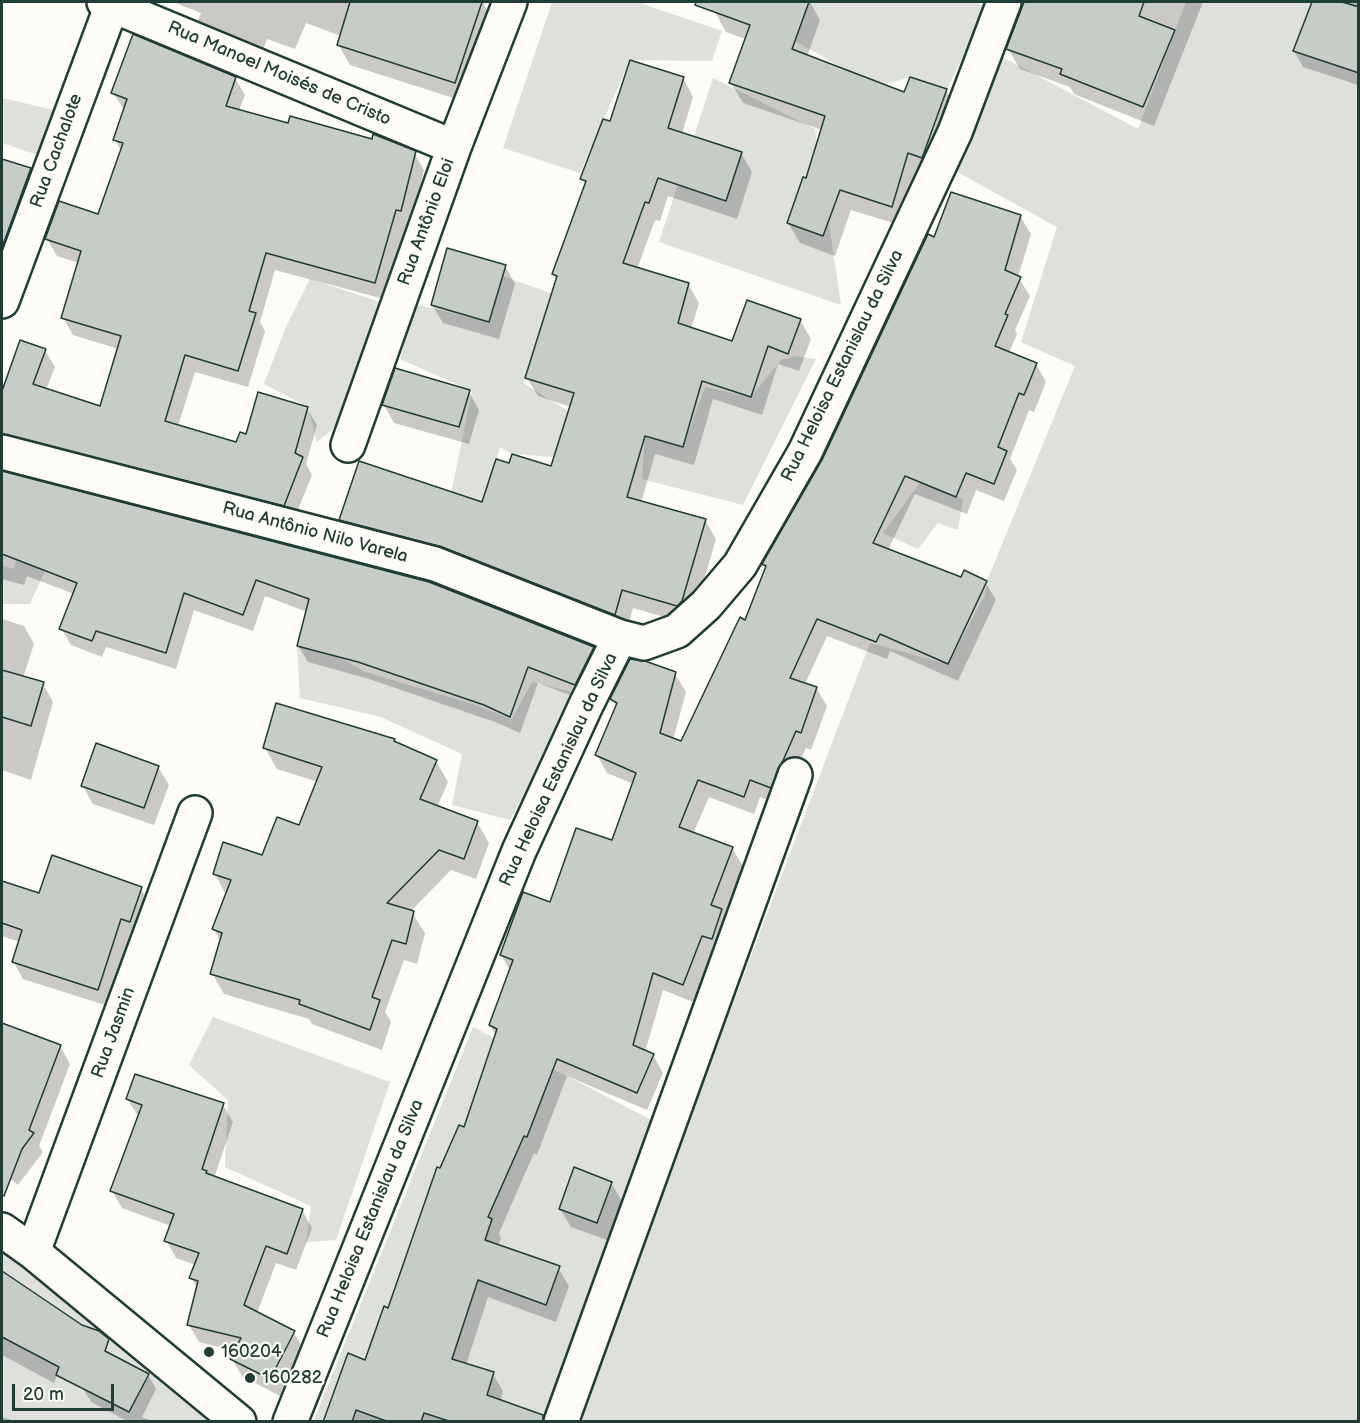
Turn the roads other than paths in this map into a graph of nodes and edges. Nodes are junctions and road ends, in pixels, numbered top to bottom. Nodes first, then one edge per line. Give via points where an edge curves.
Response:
1 (510, 2) edge
2 (1004, 2) edge
3 (110, 3) edge
4 (454, 147) junction
5 (2, 302) edge
6 (348, 445) dead end
7 (2, 452) edge
8 (620, 638) junction
9 (795, 775) dead end
10 (195, 813) dead end
11 (2, 1230) edge
12 (33, 1252) junction
13 (239, 1422) edge
14 (290, 1422) edge
15 (561, 1422) edge

1 - 4 street, Rua Antônio Eloi
2 - 8 street, Rua Heloisa Estanislau da Silva via 955,132 810,441 740,565 706,605 677,631 644,644
3 - 4 street, Rua Manoel Moisés de Cristo
3 - 5 street, Rua Cachalote
4 - 6 street, Rua Antônio Eloi
7 - 8 street, Rua Antônio Nilo Varela via 435,564
8 - 14 street, Rua Heloisa Estanislau da Silva via 519,851
9 - 15 street
10 - 12 street, Rua Jasmin
11 - 12 street
12 - 13 street

